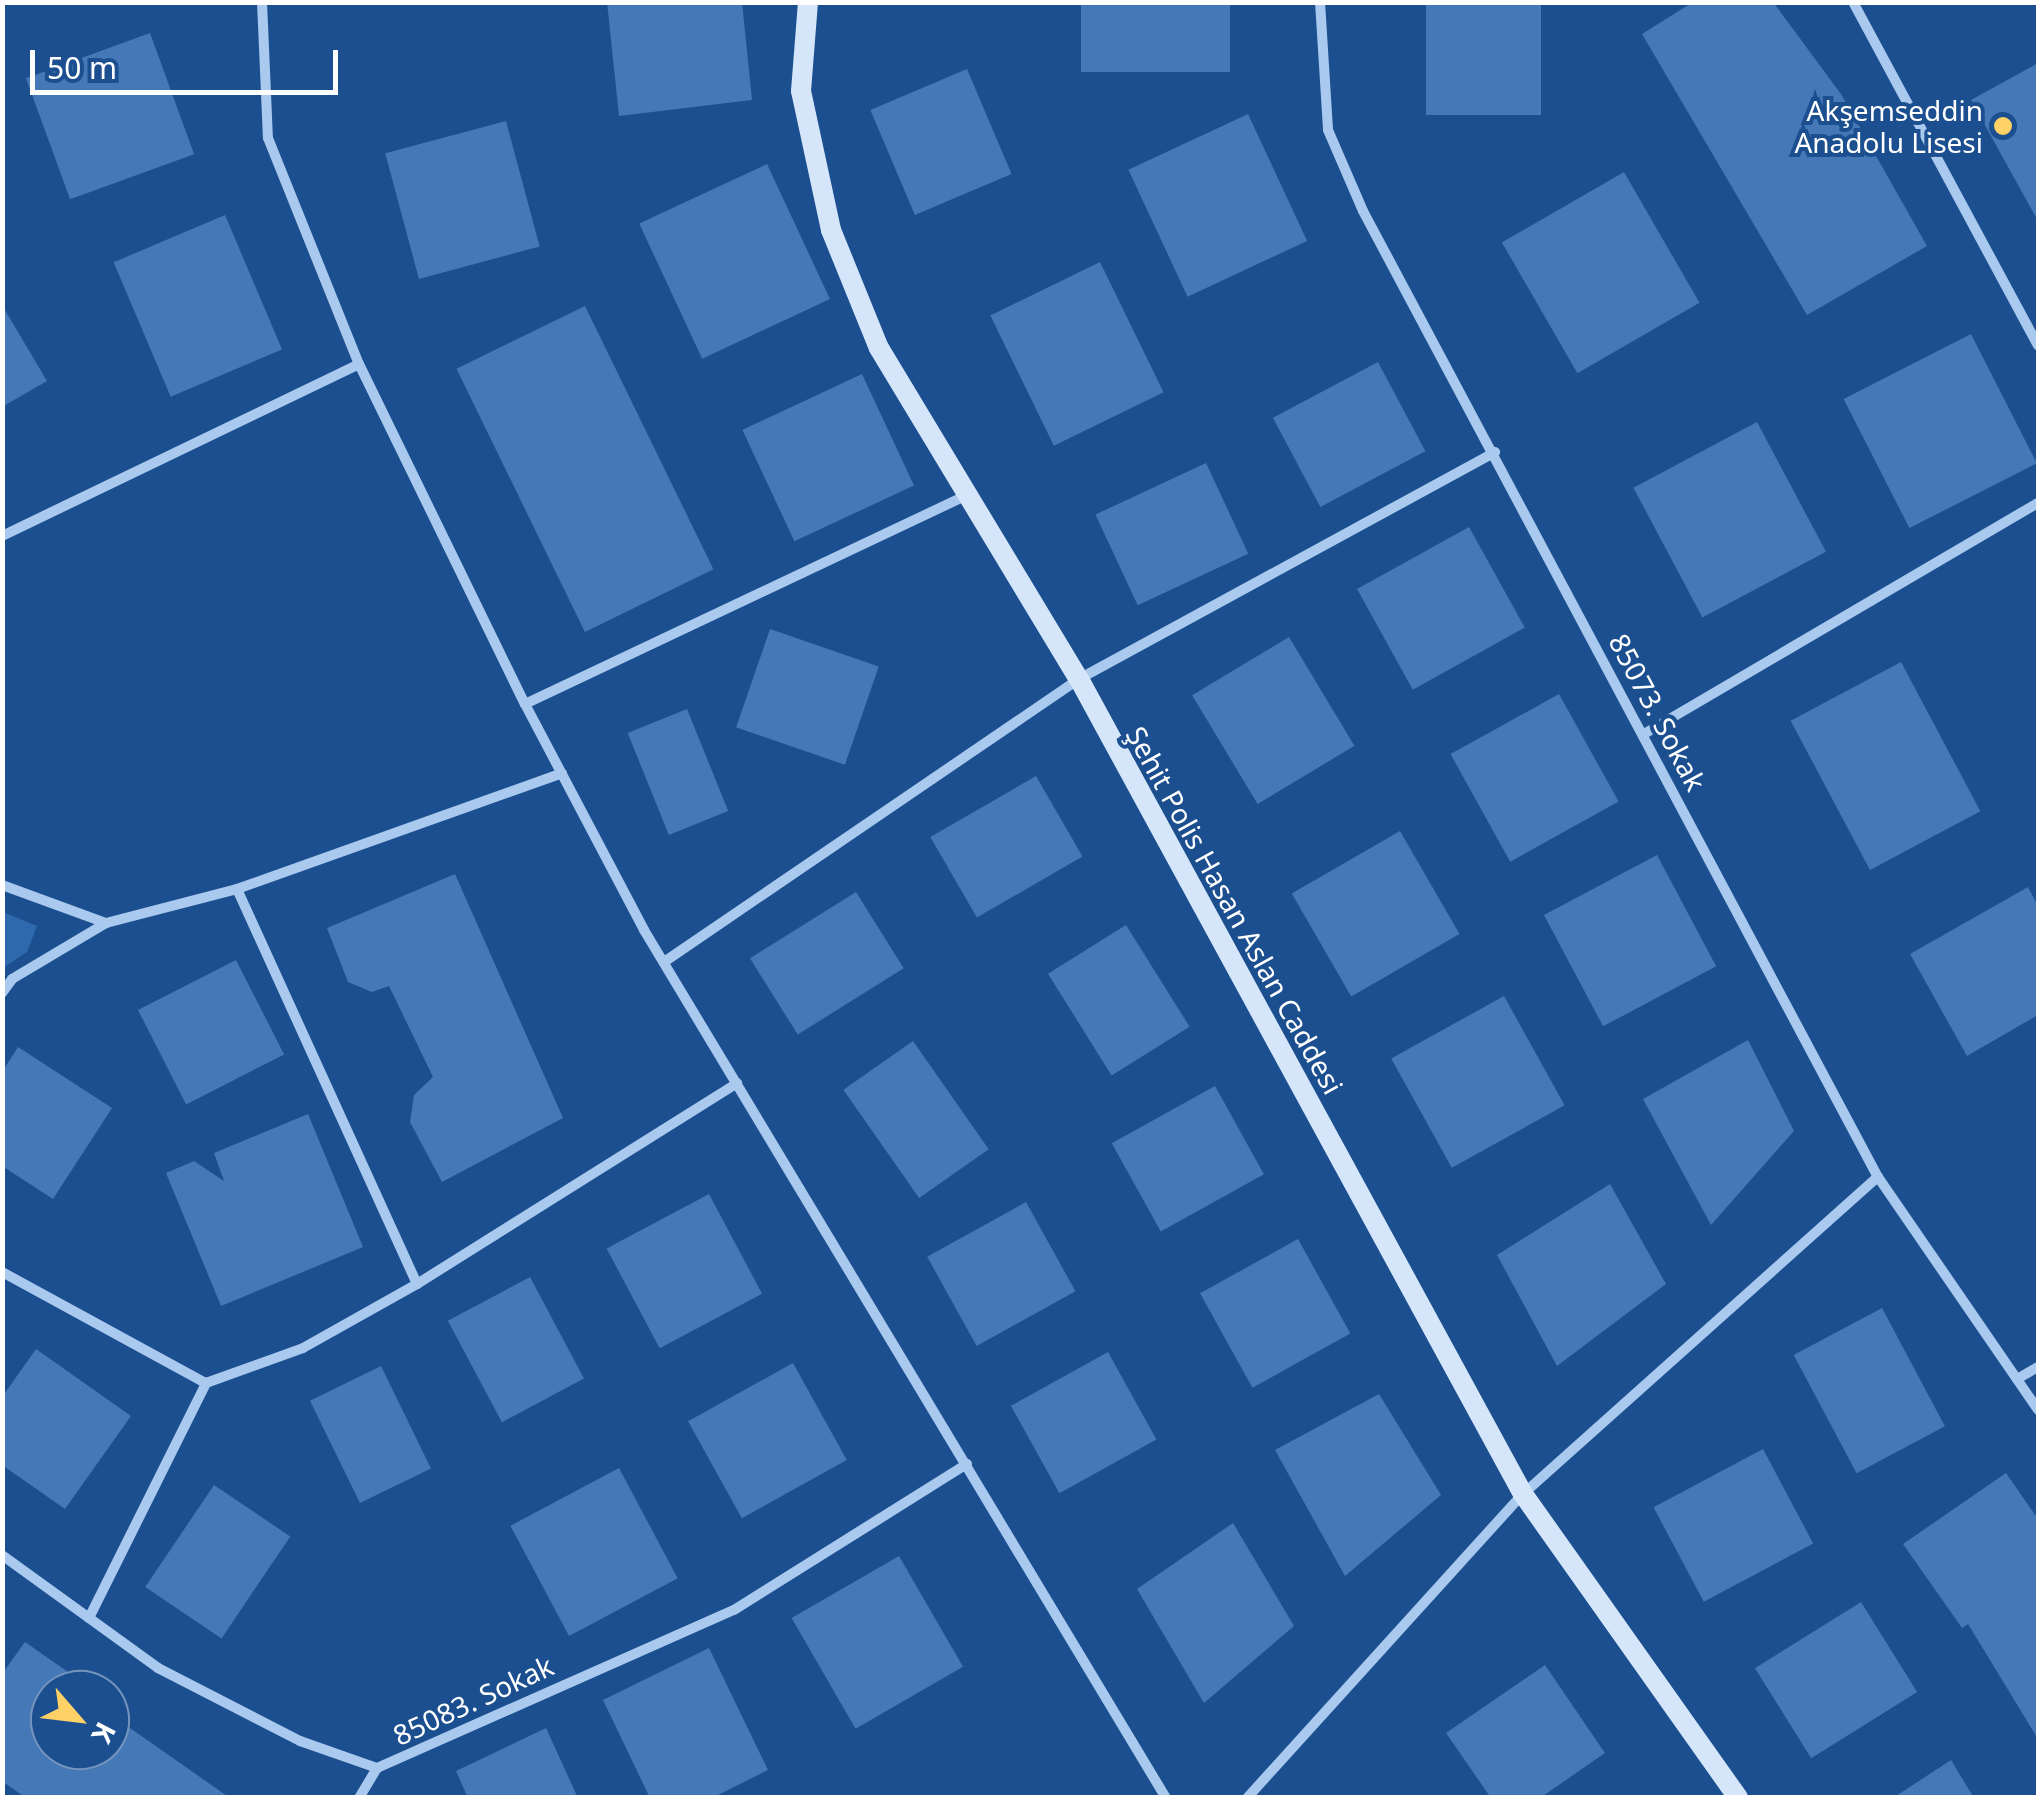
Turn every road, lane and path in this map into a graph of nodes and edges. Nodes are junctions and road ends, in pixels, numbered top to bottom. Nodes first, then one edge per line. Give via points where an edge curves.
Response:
1 (262, 2) edge
2 (808, 2) edge
3 (1320, 2) edge
4 (1853, 2) edge
5 (2038, 345) edge
6 (359, 364) junction
7 (1495, 452) junction
8 (967, 495) junction
9 (2038, 503) edge
10 (2, 536) edge
11 (1078, 679) junction
12 (525, 704) junction
13 (1644, 734) junction
14 (562, 773) junction
15 (2, 885) edge
16 (237, 889) junction
17 (106, 923) junction
18 (664, 962) junction
19 (2, 993) edge
20 (737, 1083) junction
21 (1878, 1178) junction
22 (2, 1272) edge
23 (418, 1284) junction
24 (2038, 1367) edge
25 (2017, 1379) junction
26 (206, 1383) junction
27 (2038, 1410) edge
28 (967, 1464) junction
29 (1523, 1494) junction
30 (2, 1555) edge
31 (89, 1618) junction
32 (377, 1768) junction
33 (358, 1798) edge
34 (1166, 1798) edge
35 (1247, 1798) edge
36 (1738, 1798) edge

1 - 6 street via 268,138
2 - 8 street, Şehit Polis Hasan Aslan Caddesi via 801,91 832,230 879,348
3 - 7 street, 85073. Sokak via 1328,130 1363,212
4 - 5 street
6 - 10 street
6 - 12 street
7 - 11 street
7 - 13 street, 85073. Sokak
8 - 11 street, Şehit Polis Hasan Aslan Caddesi
8 - 12 street
9 - 13 street
11 - 18 street
11 - 29 street, Şehit Polis Hasan Aslan Caddesi
12 - 14 street
13 - 21 street, 85073. Sokak
14 - 16 street
14 - 18 street
15 - 17 street
16 - 17 street
16 - 23 street
17 - 19 street via 12,979
18 - 20 street
20 - 23 street
20 - 28 street
21 - 25 street, 85073. Sokak
21 - 29 street
22 - 26 street
23 - 26 street via 303,1348
24 - 25 street
25 - 27 street, 85073. Sokak
26 - 31 street
28 - 32 street, 85083. Sokak via 734,1610
28 - 34 street
29 - 35 street
29 - 36 street, Şehit Polis Hasan Aslan Caddesi
30 - 31 street, 85083. Sokak
31 - 32 street, 85083. Sokak via 158,1668 300,1741
32 - 33 street

